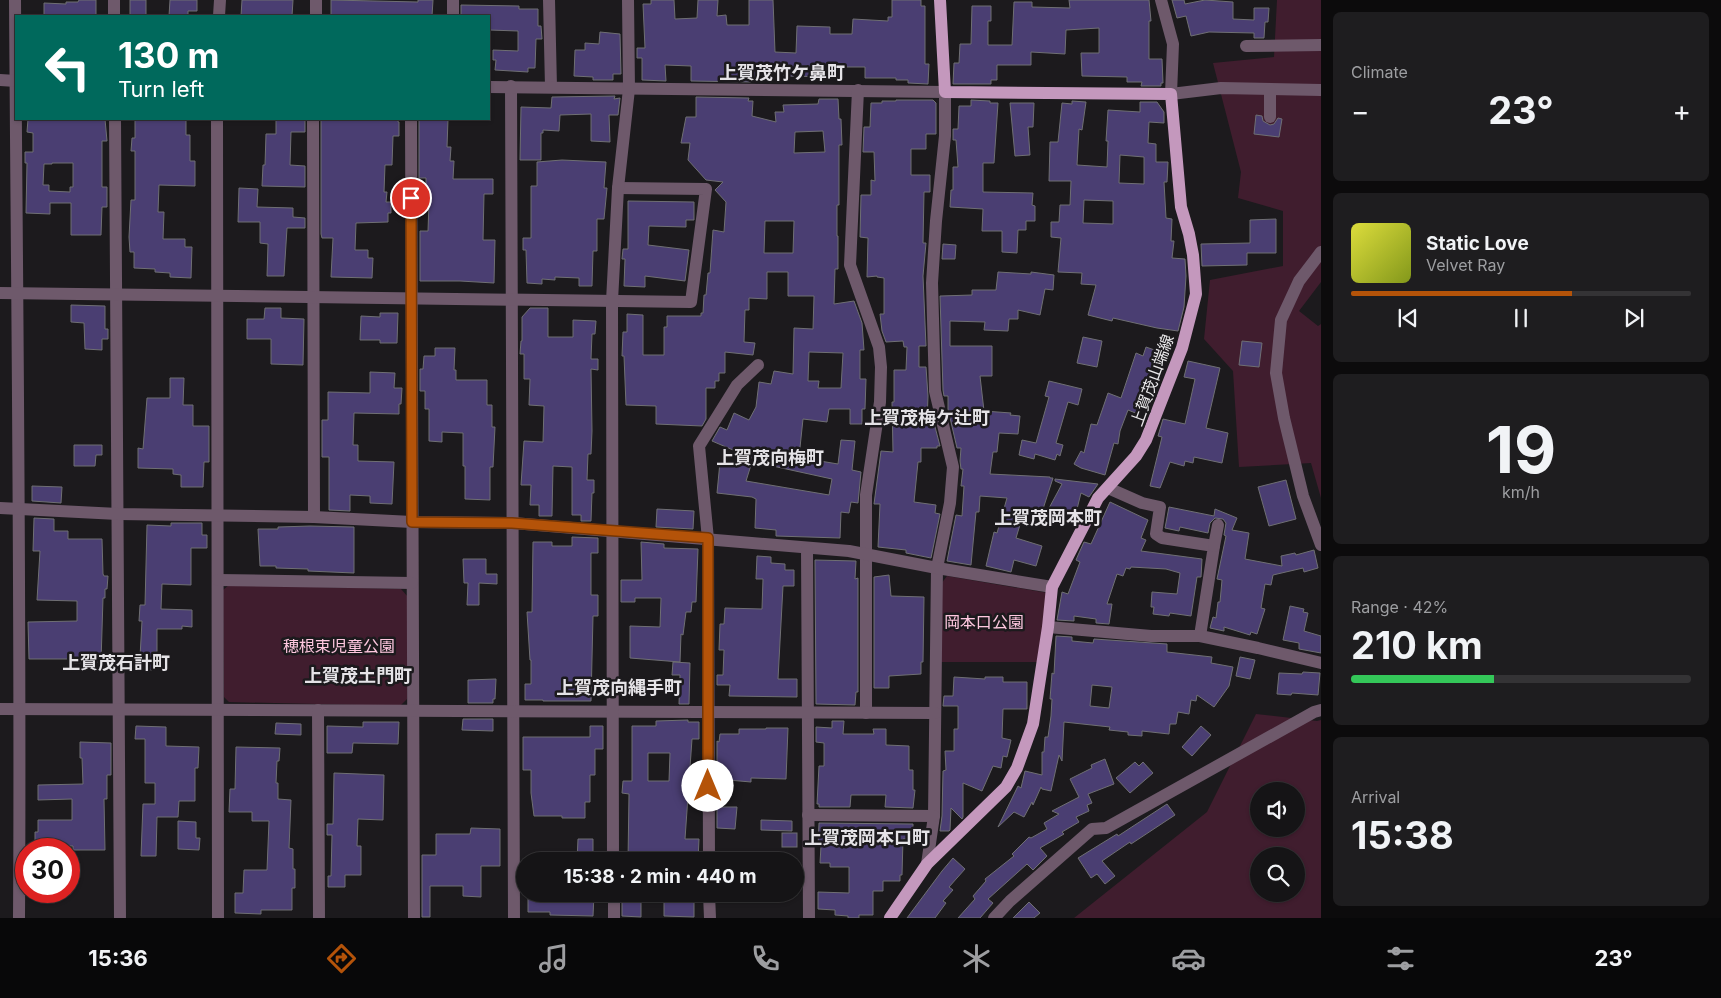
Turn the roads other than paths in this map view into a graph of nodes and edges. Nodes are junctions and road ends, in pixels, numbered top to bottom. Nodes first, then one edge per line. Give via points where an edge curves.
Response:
1 (15, 0) edge
2 (114, 0) edge
3 (220, 0) edge
4 (316, 0) edge
5 (453, 0) edge
6 (549, 0) edge
7 (628, 0) edge
8 (940, 0) edge
9 (1161, 0) edge
10 (15, 15) edge
11 (114, 15) edge
12 (219, 15) edge
13 (316, 15) edge
14 (453, 15) edge
15 (1321, 45) edge
16 (1246, 46) dead end
17 (0, 80) edge
18 (15, 81) edge
19 (490, 86) edge
20 (511, 86) junction
21 (551, 87) junction
22 (629, 89) junction
23 (1270, 89) junction
24 (858, 90) junction
25 (1321, 90) edge
26 (945, 92) junction
27 (1171, 94) junction
28 (1270, 117) dead end
29 (16, 120) edge
30 (115, 120) edge
31 (217, 120) edge
32 (313, 120) edge
33 (410, 120) edge
34 (618, 188) junction
35 (1321, 252) edge
36 (0, 293) edge
37 (17, 293) junction
38 (117, 294) junction
39 (217, 296) junction
40 (313, 297) junction
41 (411, 298) junction
42 (512, 299) junction
43 (612, 300) junction
44 (758, 365) dead end
45 (1108, 488) junction
46 (0, 508) edge
47 (18, 508) junction
48 (118, 514) junction
49 (217, 515) junction
50 (314, 517) junction
51 (412, 522) junction
52 (512, 523) junction
53 (1218, 525) dead end
54 (612, 531) junction
55 (708, 538) junction
56 (1321, 545) edge
57 (1214, 546) junction
58 (807, 548) junction
59 (865, 554) junction
60 (937, 568) junction
61 (218, 580) junction
62 (412, 583) junction
63 (1052, 587) junction
64 (1048, 627) junction
65 (1200, 636) junction
66 (1321, 663) edge
67 (119, 708) junction
68 (0, 709) edge
69 (20, 709) junction
70 (218, 710) junction
71 (318, 710) junction
72 (1321, 710) edge
73 (413, 711) junction
74 (513, 711) junction
75 (612, 711) junction
76 (707, 712) junction
77 (808, 712) junction
78 (866, 713) junction
79 (935, 713) junction
80 (808, 815) junction
81 (934, 816) junction
82 (614, 852) edge
83 (709, 852) edge
84 (927, 864) junction
85 (614, 902) edge
86 (709, 902) edge
87 (19, 918) edge
88 (120, 918) edge
89 (218, 918) edge
90 (319, 918) edge
91 (414, 918) edge
92 (514, 918) edge
93 (614, 918) edge
94 (710, 918) edge
95 (809, 918) edge
96 (890, 918) edge
97 (994, 918) edge

1 - 10 street
2 - 11 street
3 - 12 street
4 - 13 street
5 - 14 street
6 - 21 street
7 - 22 street
8 - 26 main road
9 - 27 street via 1173,44
15 - 16 street
17 - 18 street
19 - 20 street
20 - 21 street
20 - 42 street
21 - 22 street
22 - 24 street
22 - 34 street
23 - 25 street
23 - 27 street via 1220,88
23 - 28 street
24 - 26 street
24 - 59 street via 850,265 879,347 882,367 866,495
26 - 27 main road
26 - 60 street via 945,136 936,221 933,301 936,391 953,468 950,503
27 - 45 main road, 上賀茂山端線 via 1181,207 1192,248 1196,294 1182,348 1146,440
29 - 37 street
30 - 38 street
31 - 39 street
32 - 40 street
33 - 41 street
34 - 43 street
34 - 43 street via 706,188 691,302
35 - 56 street via 1299,281 1280,320 1276,373 1301,487
36 - 37 street
37 - 38 street
37 - 47 street
38 - 39 street
38 - 48 street
39 - 40 street
39 - 49 street
40 - 41 street
40 - 50 street
41 - 42 street
41 - 51 street
42 - 43 street
42 - 52 street
43 - 54 street
44 - 55 street via 737,385 699,446
45 - 57 street via 1160,507 1156,534 1162,538
45 - 63 main road, 上賀茂山端線 via 1098,498
46 - 47 street
47 - 48 street
47 - 69 street
48 - 49 street
48 - 67 street
49 - 50 street
49 - 61 street
50 - 51 street
51 - 52 street
51 - 62 street
52 - 54 street
52 - 74 street
53 - 57 street
54 - 55 street
54 - 75 street
55 - 58 street
55 - 76 street
57 - 65 street
58 - 59 street
58 - 77 street
59 - 60 street
59 - 78 street
60 - 63 street
60 - 79 street
61 - 62 street
61 - 70 street
62 - 73 street
63 - 64 main road, 上賀茂山端線
64 - 65 street via 1151,636
64 - 84 main road, 上賀茂山端線 via 1033,724 1017,768 1006,786
65 - 66 street
67 - 69 street
67 - 70 street
67 - 88 street
68 - 69 street
69 - 87 street
70 - 71 street
70 - 89 street
71 - 73 street
71 - 90 street
72 - 97 street via 1106,828 1092,829
73 - 74 street
73 - 91 street
74 - 75 street
74 - 92 street
75 - 76 street
75 - 82 street
76 - 77 street
76 - 83 street
77 - 78 street
77 - 80 street
78 - 79 street
79 - 81 street
80 - 81 street
80 - 95 street
81 - 84 street
84 - 96 main road, 上賀茂山端線
85 - 93 street
86 - 94 street

